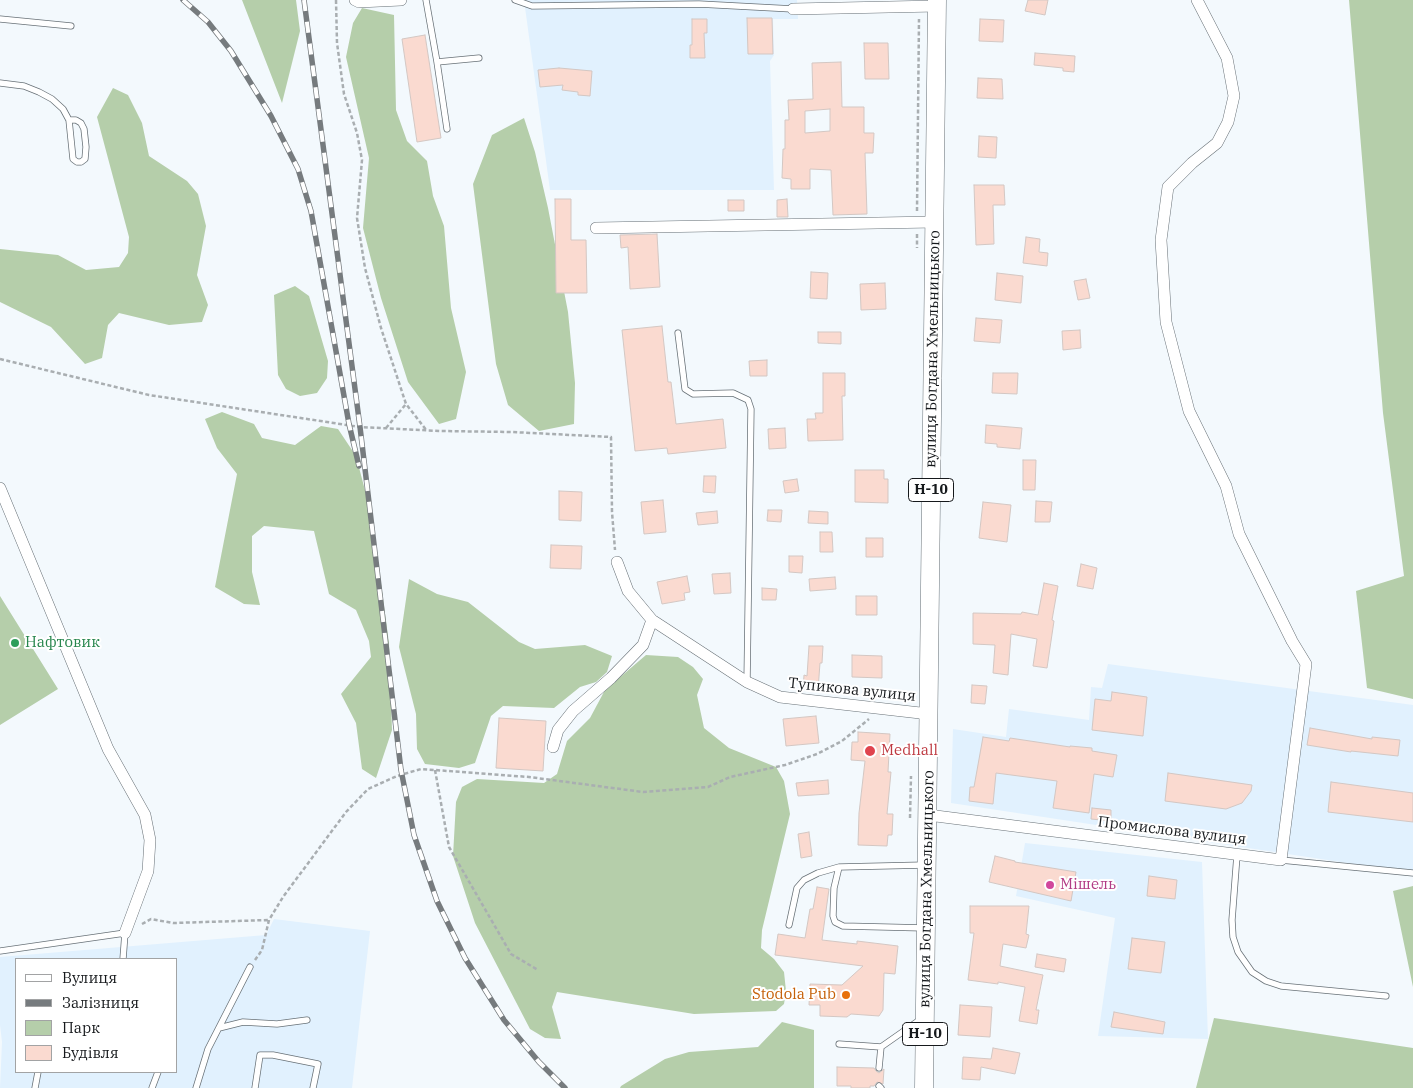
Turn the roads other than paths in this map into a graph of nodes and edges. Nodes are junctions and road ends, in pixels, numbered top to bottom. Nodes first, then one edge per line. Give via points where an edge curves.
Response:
1 (356, 0) edge
2 (401, 0) edge
3 (426, 0) edge
4 (515, 0) edge
5 (1197, 0) edge
6 (937, 3) edge
7 (793, 9) joint
8 (0, 19) edge
9 (71, 26) dead end
10 (479, 58) dead end
11 (437, 62) junction
12 (0, 83) edge
13 (70, 120) junction
14 (446, 129) dead end
15 (934, 222) junction
16 (596, 228) dead end
17 (678, 333) dead end
18 (0, 488) edge
19 (617, 562) road end
20 (652, 620) junction
21 (747, 682) junction
22 (929, 714) junction
23 (553, 746) dead end
24 (928, 815) junction
25 (1237, 855) junction
26 (1281, 860) junction
27 (928, 865) junction
28 (839, 867) junction
29 (1413, 873) edge
30 (789, 925) dead end
31 (927, 928) junction
32 (125, 933) junction
33 (0, 951) edge
34 (123, 958) edge
35 (250, 967) road end
36 (1386, 996) dead end
37 (925, 1017) junction
38 (307, 1020) dead end
39 (219, 1028) junction
40 (839, 1044) dead end
41 (881, 1047) junction
42 (879, 1068) dead end
43 (38, 1073) edge
44 (158, 1073) edge
45 (35, 1088) edge
46 (152, 1088) edge
47 (196, 1088) edge
48 (255, 1088) edge
49 (313, 1088) edge
50 (924, 1088) edge

1 - 2 street
3 - 11 lane
4 - 7 lane via 532,6 699,4
5 - 26 street via 1227,58 1234,96 1228,122 1217,143 1168,187 1161,240 1166,322 1189,411 1226,486 1239,534 1306,664
6 - 7 street
6 - 15 main road, вулиця Богдана Хмельницького / Н-10
8 - 9 lane
10 - 11 lane
11 - 14 lane
12 - 13 lane via 39,92 52,99
13 - 13 lane via 73,159 81,162 85,159 84,129 81,123
15 - 16 street
15 - 22 main road, вулиця Богдана Хмельницького / Н-10
17 - 21 lane via 684,389 693,394 733,393 748,400 751,409
18 - 32 street via 108,748 145,815 150,840 148,871
19 - 20 street, Тупикова вулиця via 628,591
20 - 21 street, Тупикова вулиця
20 - 23 street via 643,645 573,711 558,730
21 - 22 street, Тупикова вулиця via 780,697
22 - 24 main road, вулиця Богдана Хмельницького / Н-10
24 - 25 street, Промислова вулиця
24 - 27 main road, вулиця Богдана Хмельницького / Н-10
25 - 26 street, Промислова вулиця
25 - 36 lane via 1233,937 1238,952 1252,972 1281,986
26 - 29 lane, Промислова вулиця
27 - 28 lane
27 - 31 main road, вулиця Богдана Хмельницького / Н-10
28 - 30 lane via 804,880 797,888
28 - 31 lane via 834,888 835,922 843,926
31 - 37 main road, вулиця Богдана Хмельницького / Н-10
32 - 33 lane
32 - 34 lane
35 - 39 lane
37 - 41 lane
37 - 50 main road, вулиця Богдана Хмельницького / Н-10
38 - 39 lane via 277,1024 243,1022
39 - 47 lane via 208,1049
40 - 41 lane
41 - 42 lane
43 - 45 lane
44 - 46 lane
48 - 49 lane via 260,1055 273,1055 318,1064

